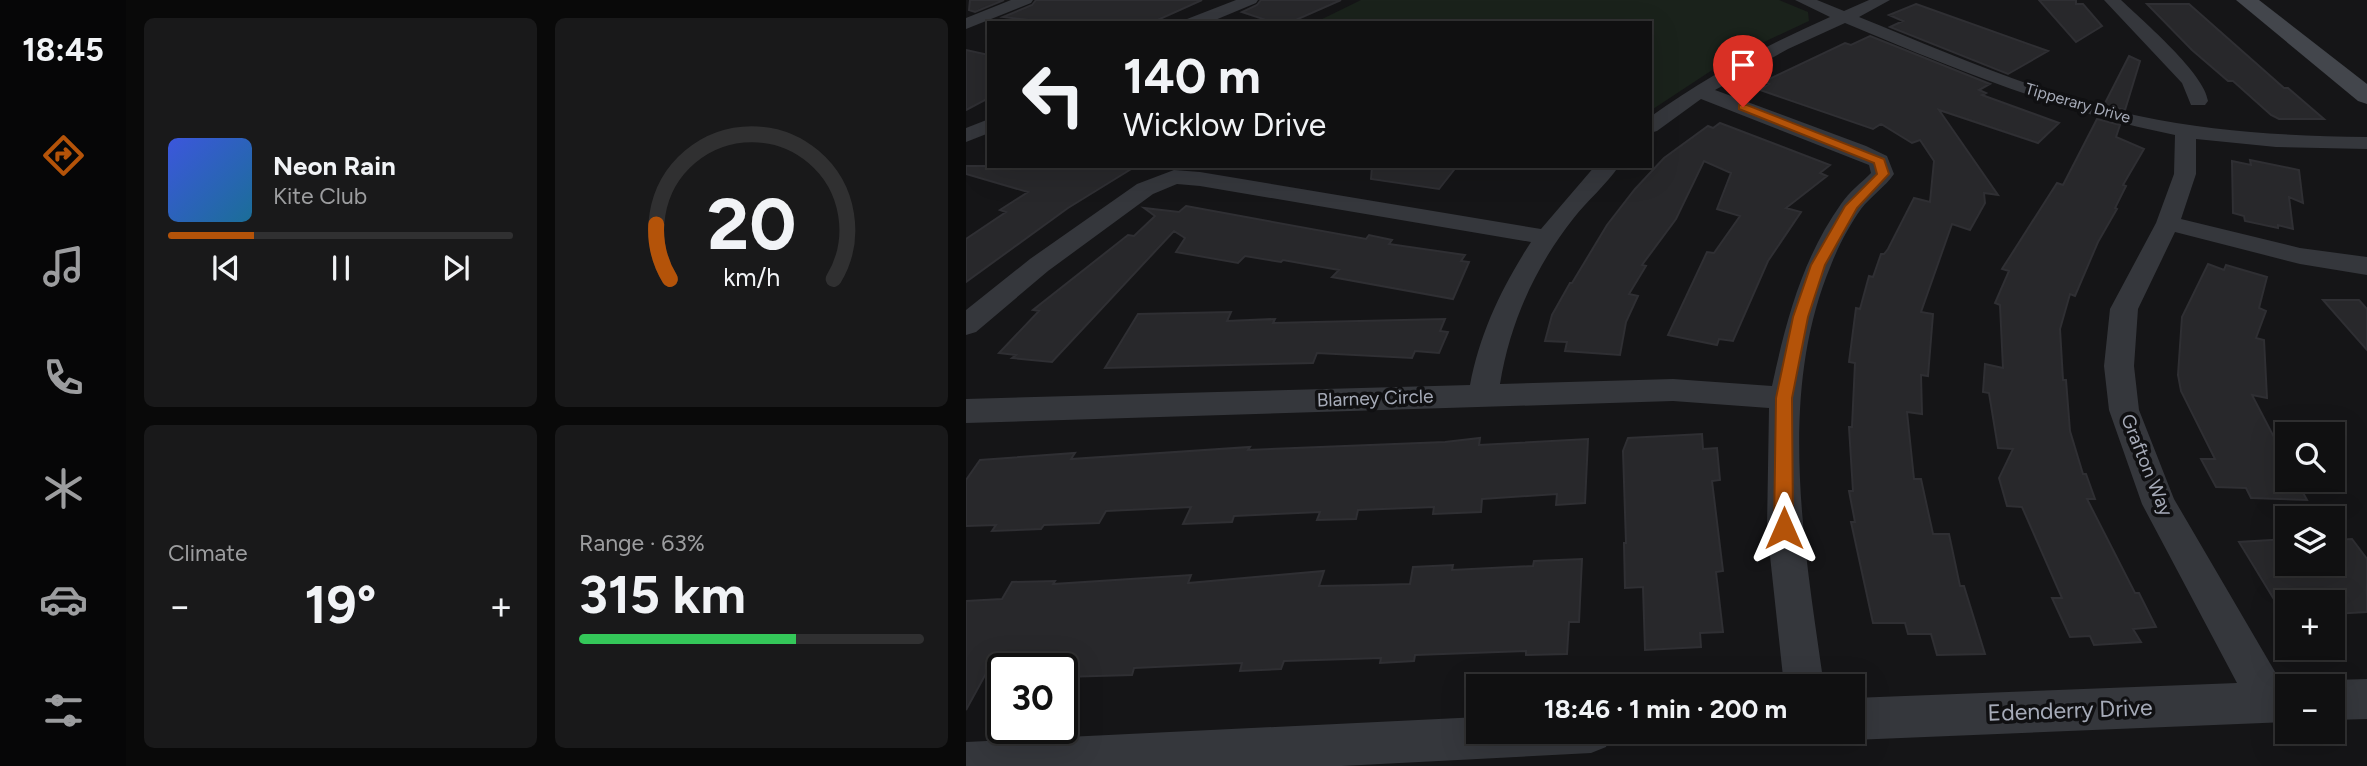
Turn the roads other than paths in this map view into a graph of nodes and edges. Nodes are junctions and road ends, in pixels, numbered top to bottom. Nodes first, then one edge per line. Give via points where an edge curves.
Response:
1 (1025, 0) edge
2 (1250, 0) edge
3 (1803, 0) edge
4 (1882, 0) edge
5 (2112, 0) edge
6 (2246, 0) edge
7 (1846, 17) junction
8 (1199, 21) edge
9 (966, 24) edge
10 (1699, 91) junction
11 (2367, 96) edge
12 (2198, 101) dead end
13 (987, 125) edge
14 (1652, 126) edge
15 (2185, 131) junction
16 (966, 136) edge
17 (2367, 143) edge
18 (1606, 168) edge
19 (2168, 223) junction
20 (1546, 237) junction
21 (2367, 267) edge
22 (966, 325) edge
23 (1483, 395) junction
24 (1784, 398) junction
25 (966, 411) edge
26 (1802, 674) edge
27 (2275, 695) edge
28 (2367, 699) edge
29 (2345, 700) edge
30 (2275, 702) edge
31 (1865, 719) edge
32 (1466, 744) edge
33 (1361, 754) edge
34 (966, 764) edge

1 - 9 street
2 - 8 street
3 - 7 street, Tipperary Drive
4 - 7 street
5 - 12 street via 2190,80
6 - 11 main road
7 - 10 street via 1782,45
7 - 15 street, Tipperary Drive via 2038,92
10 - 14 street
10 - 24 street via 1880,161 1883,174 1851,206 1818,265 1801,317
13 - 16 street
15 - 17 street, Tipperary Drive
15 - 19 street, Grafton Way via 2185,174
18 - 20 street
19 - 21 street via 2300,256
19 - 27 street, Grafton Way via 2124,309 2119,366 2124,410 2159,504
20 - 22 street via 1174,177 1145,189 1039,265
20 - 23 street via 1507,304 1493,341
23 - 24 street, Blarney Circle via 1673,390
23 - 25 street, Blarney Circle
24 - 26 street via 1784,528
28 - 29 street
30 - 31 street, Edenderry Drive
32 - 33 street
33 - 34 street

